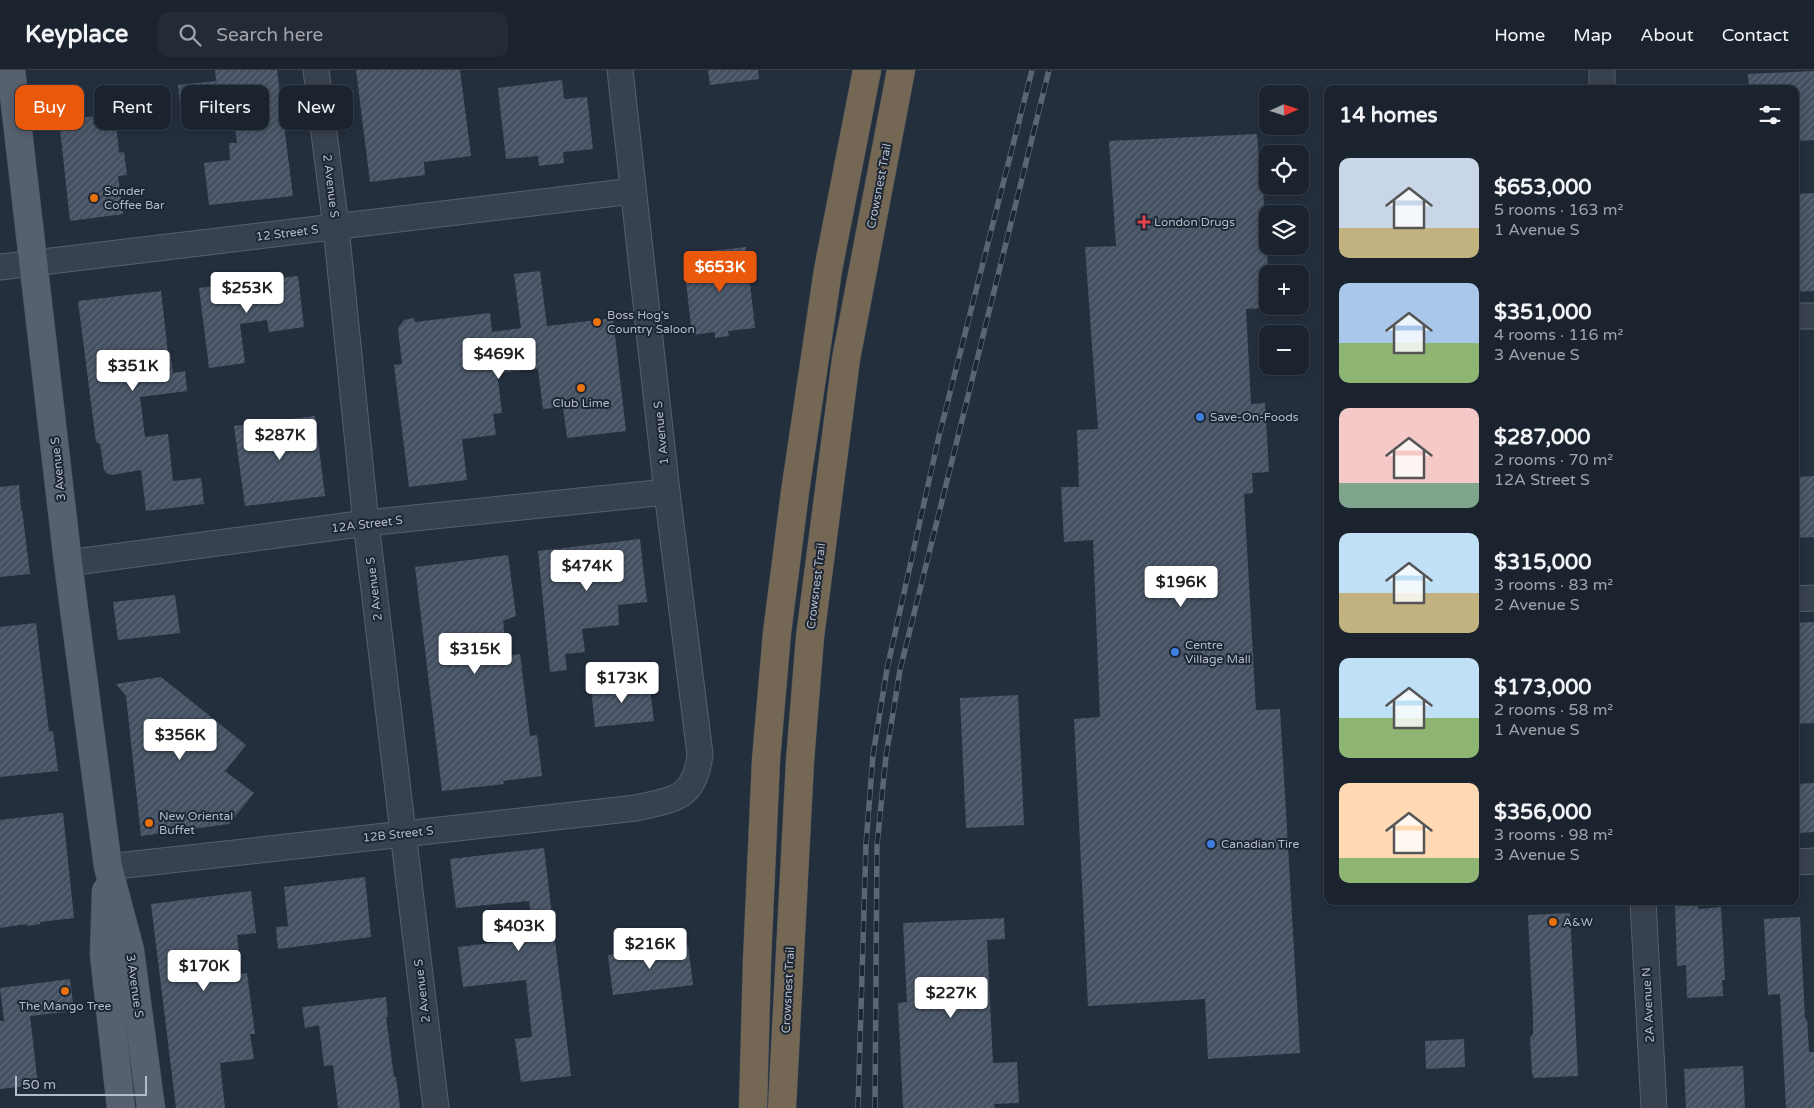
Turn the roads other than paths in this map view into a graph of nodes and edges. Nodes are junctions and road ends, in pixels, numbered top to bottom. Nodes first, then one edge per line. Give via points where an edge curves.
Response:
1 (11, 70) edge
2 (316, 70) edge
3 (620, 70) edge
4 (853, 70) edge
5 (867, 70) edge
6 (901, 70) edge
7 (915, 70) edge
8 (1602, 70) edge
9 (1602, 85) edge
10 (634, 191) junction
11 (875, 204) junction
12 (336, 227) junction
13 (34, 263) junction
14 (0, 267) edge
15 (828, 270) junction
16 (1799, 316) edge
17 (1814, 316) edge
18 (667, 492) junction
19 (366, 523) junction
20 (68, 563) junction
21 (1814, 598) edge
22 (1799, 599) edge
23 (686, 792) joint
24 (403, 833) junction
25 (1814, 861) edge
26 (1799, 862) edge
27 (108, 867) junction
28 (1643, 905) edge
29 (121, 1108) edge
30 (152, 1108) edge
31 (436, 1108) edge
32 (753, 1108) edge
33 (782, 1108) edge
34 (1654, 1108) edge

1 - 13 main road, 3 Avenue S
2 - 12 street, 2 Avenue S
3 - 10 street, 1 Avenue S
4 - 15 highway
5 - 15 highway
6 - 11 highway, Crowsnest Trail
7 - 11 highway
8 - 9 street
10 - 12 street, 12 Street S
10 - 18 street, 1 Avenue S
11 - 33 highway, Crowsnest Trail via 846,359 810,637 800,761
12 - 13 street, 12 Street S
12 - 19 street, 2 Avenue S
13 - 14 street, 12 Street S
13 - 20 main road, 3 Avenue S
15 - 32 highway via 794,502 768,731
16 - 17 street
18 - 19 street, 12A Street S
18 - 23 street, 1 Avenue S via 700,754 698,772
19 - 20 street, 12A Street S
19 - 24 street, 2 Avenue S
20 - 27 main road, 3 Avenue S
21 - 22 street
23 - 24 street, 12B Street S via 663,802 636,808
24 - 27 street, 12B Street S
24 - 31 street, 2 Avenue S
25 - 26 street
27 - 29 main road, 3 Avenue S via 104,955
27 - 30 main road, 3 Avenue S via 130,950
28 - 34 street, 2A Avenue N

